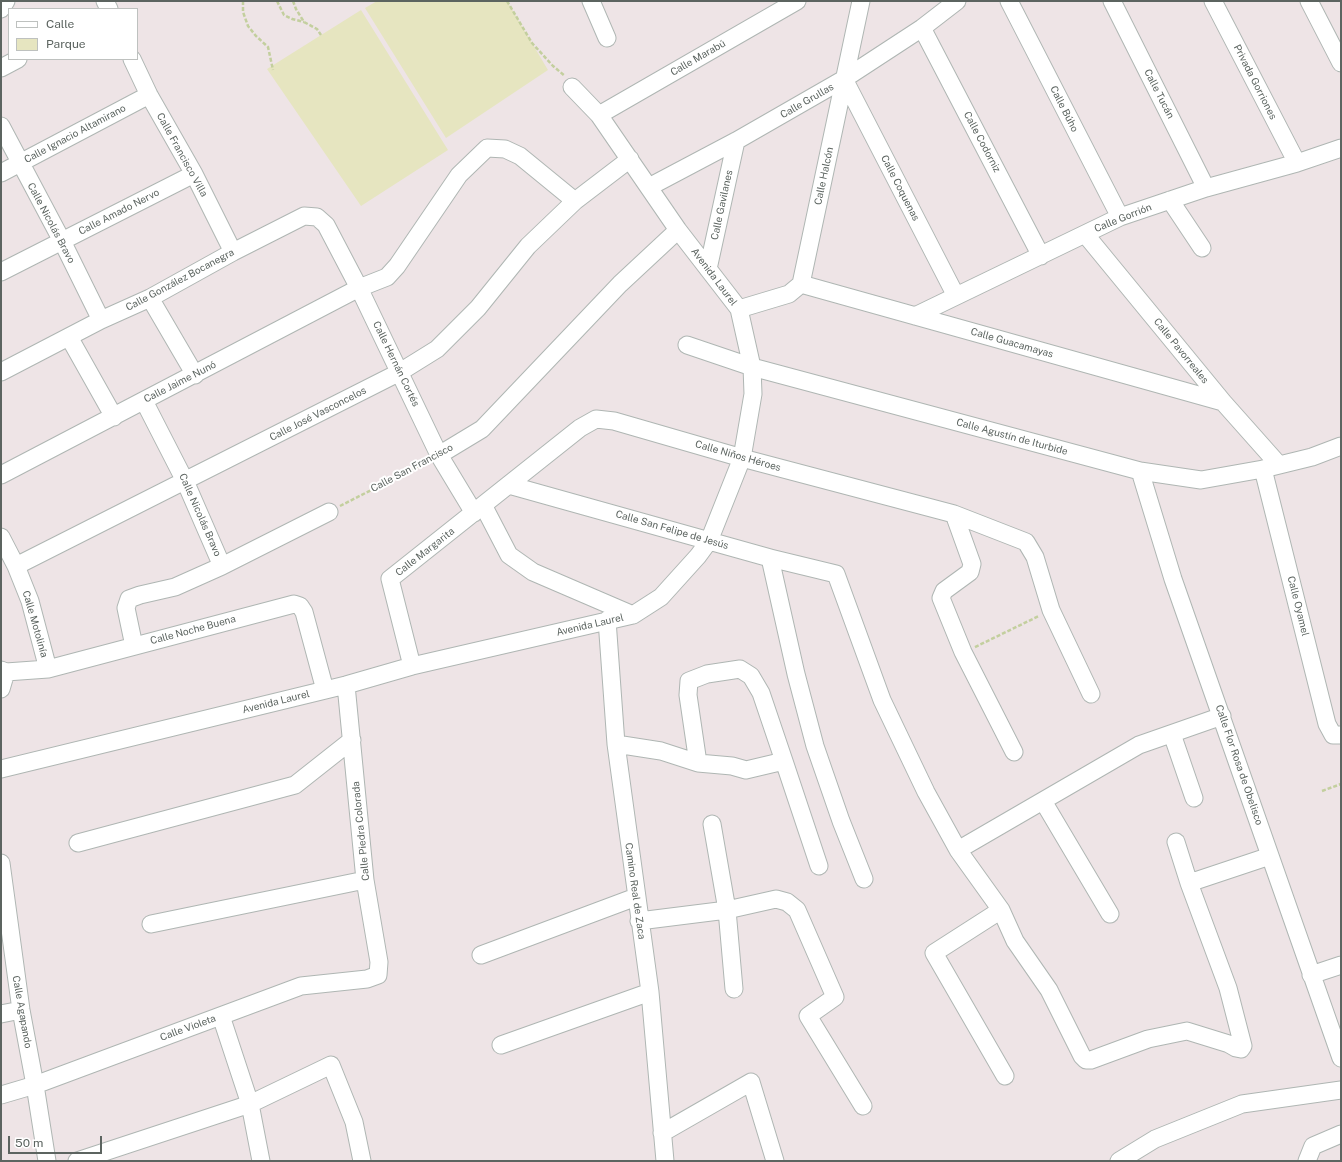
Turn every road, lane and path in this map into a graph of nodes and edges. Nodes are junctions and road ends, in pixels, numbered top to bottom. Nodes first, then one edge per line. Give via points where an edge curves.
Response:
1 (6, 1) edge
2 (243, 1) edge
3 (278, 1) edge
4 (293, 1) edge
5 (507, 1) edge
6 (591, 1) edge
7 (797, 1) edge
8 (861, 1) edge
9 (957, 1) edge
10 (1009, 1) edge
11 (1112, 1) edge
12 (1213, 1) edge
13 (1309, 1) edge
14 (1, 9) edge
15 (304, 22) junction
16 (922, 28) junction
17 (320, 35) dead end
18 (607, 38) dead end
19 (16, 60) edge
20 (132, 60) edge
21 (1341, 63) edge
22 (1, 68) edge
23 (273, 70) dead end
24 (844, 79) junction
25 (572, 86) joint
26 (149, 95) junction
27 (599, 115) junction
28 (1, 126) edge
29 (736, 141) junction
30 (1341, 148) edge
31 (630, 159) junction
32 (20, 163) junction
33 (1296, 163) junction
34 (1, 173) edge
35 (194, 174) junction
36 (649, 187) junction
37 (1206, 188) junction
38 (1170, 200) junction
39 (575, 201) junction
40 (317, 216) joint
41 (1120, 217) junction
42 (678, 230) junction
43 (1085, 234) junction
44 (62, 241) junction
45 (1202, 248) dead end
46 (233, 252) junction
47 (1041, 256) junction
48 (708, 268) junction
49 (1, 272) edge
50 (801, 284) junction
51 (359, 288) junction
52 (956, 296) junction
53 (150, 298) junction
54 (739, 309) junction
55 (915, 316) junction
56 (101, 320) junction
57 (69, 337) junction
58 (687, 345) dead end
59 (752, 367) junction
60 (1, 372) edge
61 (400, 372) junction
62 (195, 375) junction
63 (144, 401) junction
64 (1223, 402) junction
65 (114, 417) junction
66 (1341, 446) edge
67 (439, 455) junction
68 (742, 458) junction
69 (1271, 467) junction
70 (1140, 471) junction
71 (1, 475) edge
72 (185, 481) junction
73 (509, 485) junction
74 (479, 509) junction
75 (329, 512) joint
76 (954, 514) junction
77 (1, 537) edge
78 (710, 541) junction
79 (770, 558) junction
80 (16, 566) junction
81 (222, 566) junction
82 (1051, 610) junction
83 (633, 615) junction
84 (607, 620) junction
85 (134, 646) junction
86 (963, 652) junction
87 (412, 666) junction
88 (48, 669) junction
89 (3, 671) edge
90 (346, 685) junction
91 (1, 689) edge
92 (325, 690) junction
93 (1091, 694) dead end
94 (1222, 716) junction
95 (1172, 734) junction
96 (1341, 735) edge
97 (352, 740) junction
98 (616, 744) junction
99 (1014, 752) dead end
100 (784, 761) junction
101 (698, 763) junction
102 (1, 769) edge
103 (1341, 784) edge
104 (1322, 791) dead end
105 (1194, 798) dead end
106 (1043, 801) junction
107 (712, 824) dead end
108 (1176, 842) dead end
109 (78, 843) dead end
110 (958, 850) junction
111 (1270, 856) junction
112 (1, 863) edge
113 (819, 866) dead end
114 (864, 879) dead end
115 (365, 880) junction
116 (1189, 883) junction
117 (636, 897) junction
118 (728, 910) junction
119 (1001, 910) junction
120 (1110, 914) dead end
121 (639, 921) junction
122 (151, 924) dead end
123 (481, 955) dead end
124 (1341, 965) edge
125 (378, 975) joint
126 (1311, 975) junction
127 (734, 989) dead end
128 (650, 992) junction
129 (20, 1010) junction
130 (1, 1014) edge
131 (221, 1016) junction
132 (500, 1045) dead end
133 (1341, 1058) edge
134 (1005, 1076) dead end
135 (35, 1084) junction
136 (1341, 1090) edge
137 (1, 1094) edge
138 (250, 1104) junction
139 (862, 1106) dead end
140 (662, 1133) junction
141 (1341, 1134) edge
142 (47, 1161) edge
143 (77, 1161) edge
144 (261, 1161) edge
145 (362, 1161) edge
146 (665, 1161) edge
147 (775, 1161) edge
148 (1119, 1161) edge
149 (1307, 1161) edge

1 - 14 street
2 - 23 path via 248,26 268,47
3 - 15 path via 284,15
4 - 15 path
5 - 25 path via 532,43 564,74
6 - 18 street
7 - 27 street, Calle Marabú
8 - 24 street, Calle Halcón
9 - 16 street, Calle Grullas
10 - 41 street, Calle Búho
11 - 37 street, Calle Tucán
12 - 33 street, Privada Gorriones
13 - 21 street
15 - 17 path via 317,29
16 - 24 street, Calle Grullas
16 - 47 street, Calle Codorniz
19 - 22 street
20 - 26 street, Calle Francisco Villa
24 - 29 street, Calle Grullas
24 - 50 street, Calle Halcón
24 - 52 street, Calle Coquenas
25 - 27 street, Avenida Laurel
26 - 32 street, Calle Ignacio Altamirano
26 - 35 street, Calle Francisco Villa
27 - 31 street, Avenida Laurel
28 - 32 street, Calle Nicolás Bravo
29 - 36 street, Calle Grullas
29 - 48 street, Calle Gavilanes
30 - 33 street, Calle Gorrión
31 - 36 street, Avenida Laurel
31 - 39 street, Calle José Vasconcelos
32 - 34 street, Calle Ignacio Altamirano
32 - 44 street, Calle Nicolás Bravo
33 - 37 street, Calle Gorrión
35 - 44 street, Calle Amado Nervo
35 - 46 street, Calle Francisco Villa
36 - 42 street, Avenida Laurel
37 - 38 street, Calle Gorrión
38 - 41 street, Calle Gorrión
38 - 45 street
39 - 51 street via 520,156 505,149 487,148 458,175 387,277
39 - 61 street, Calle José Vasconcelos via 528,246 478,308 437,349
40 - 46 street, Calle González Bocanegra via 304,216
40 - 51 street, Calle Hernán Cortés via 326,225
41 - 43 street, Calle Gorrión
42 - 48 street, Avenida Laurel
42 - 67 street, Calle San Francisco via 620,284 482,429
43 - 47 street, Calle Gorrión
43 - 64 street, Calle Pavorreales
44 - 49 street, Calle Amado Nervo
44 - 56 street, Calle Nicolás Bravo
46 - 53 street, Calle González Bocanegra
47 - 52 street, Calle Gorrión
48 - 54 street, Avenida Laurel
50 - 54 street via 789,294
50 - 55 street, Calle Guacamayas
51 - 61 street, Calle Hernán Cortés
51 - 62 street, Calle Jaime Nunó
52 - 55 street, Calle Gorrión
53 - 56 street, Calle González Bocanegra
53 - 62 street
54 - 59 street, Avenida Laurel
55 - 64 street, Calle Guacamayas
56 - 57 street, Calle González Bocanegra
57 - 60 street, Calle González Bocanegra
57 - 65 street
58 - 59 street, Calle Agustín de Iturbide
59 - 68 street, Avenida Laurel via 753,394
59 - 70 street, Calle Agustín de Iturbide
61 - 67 street, Calle Hernán Cortés
61 - 72 street, Calle José Vasconcelos
62 - 63 street, Calle Jaime Nunó
63 - 65 street, Calle Jaime Nunó
63 - 72 street, Calle Nicolás Bravo
64 - 69 street, Calle Pavorreales
65 - 71 street, Calle Jaime Nunó
66 - 69 street, Calle Agustín de Iturbide via 1312,458
67 - 74 street, Calle Hernán Cortés
67 - 75 path, Calle San Francisco
68 - 73 street, Calle Niños Héroes via 614,421 596,419 580,428
68 - 76 street, Calle Niños Héroes
68 - 78 street, Avenida Laurel
69 - 70 street, Calle Agustín de Iturbide via 1201,480
69 - 96 street, Calle Oyamel via 1327,724 1333,735
70 - 94 street, Calle Flor Rosa de Obelisco via 1173,579
72 - 80 street, Calle José Vasconcelos
72 - 81 street, Calle Nicolás Bravo
73 - 74 street, Calle Niños Héroes
73 - 78 street, Calle San Felipe de Jesús
74 - 83 street, Calle Hernán Cortés via 509,555 533,572
74 - 87 street, Calle Margarita via 390,579
75 - 81 street
76 - 82 street, Calle Niños Héroes via 1026,542 1035,557
76 - 86 street via 972,564 970,572 944,590 941,598
77 - 80 street, Calle Motolinía
78 - 79 street, Calle San Felipe de Jesús
78 - 83 street, Avenida Laurel via 661,597
79 - 110 street, Calle San Felipe de Jesús via 836,574 882,700 926,792
79 - 114 street via 815,746
80 - 88 street, Calle Motolinía via 30,601
81 - 85 street via 175,587 140,594 129,599 126,608
82 - 86 path
82 - 93 street
83 - 84 street, Avenida Laurel
84 - 87 street, Avenida Laurel
84 - 98 street, Camino Real de Zaca
85 - 88 street, Calle Noche Buena
85 - 92 street, Calle Noche Buena via 294,604 300,606 304,612
86 - 99 street
87 - 90 street, Avenida Laurel
88 - 89 street, Calle Noche Buena
89 - 91 street
90 - 92 street, Avenida Laurel
90 - 97 street, Calle Piedra Colorada
92 - 102 street, Avenida Laurel
94 - 95 street
94 - 111 street, Calle Flor Rosa de Obelisco
95 - 105 street
95 - 106 street via 1139,745
97 - 109 street via 295,785
97 - 115 street, Calle Piedra Colorada
98 - 101 street via 661,751
98 - 117 street, Camino Real de Zaca
100 - 101 street via 746,770
100 - 101 street via 761,693 751,676 740,669 707,674 689,681 688,695
100 - 113 street
103 - 104 path
106 - 110 street
106 - 120 street
107 - 118 street
108 - 116 street
110 - 119 street
111 - 116 street
111 - 126 street, Calle Flor Rosa de Obelisco
112 - 129 street, Calle Agapando
115 - 122 street
115 - 125 street, Calle Piedra Colorada via 379,962
116 - 119 street via 1228,988 1243,1042 1241,1049 1187,1031 1148,1039 1086,1060 1049,990 1015,941
117 - 121 street, Camino Real de Zaca
117 - 123 street
118 - 121 street
118 - 127 street
118 - 139 street via 776,899 787,902 796,910 835,997 808,1016
119 - 134 street via 934,953
121 - 128 street, Camino Real de Zaca
124 - 126 street
125 - 131 street, Calle Violeta via 367,979 301,986
126 - 133 street, Calle Flor Rosa de Obelisco
128 - 132 street
128 - 140 street, Camino Real de Zaca
129 - 130 street
129 - 135 street, Calle Agapando
131 - 135 street, Calle Violeta
131 - 138 street
135 - 137 street, Calle Violeta
135 - 142 street, Calle Agapando
136 - 148 street via 1242,1104 1155,1139
138 - 143 street
138 - 144 street
138 - 145 street via 331,1065 354,1122
140 - 146 street, Camino Real de Zaca
140 - 147 street via 751,1082
141 - 149 street via 1313,1146

